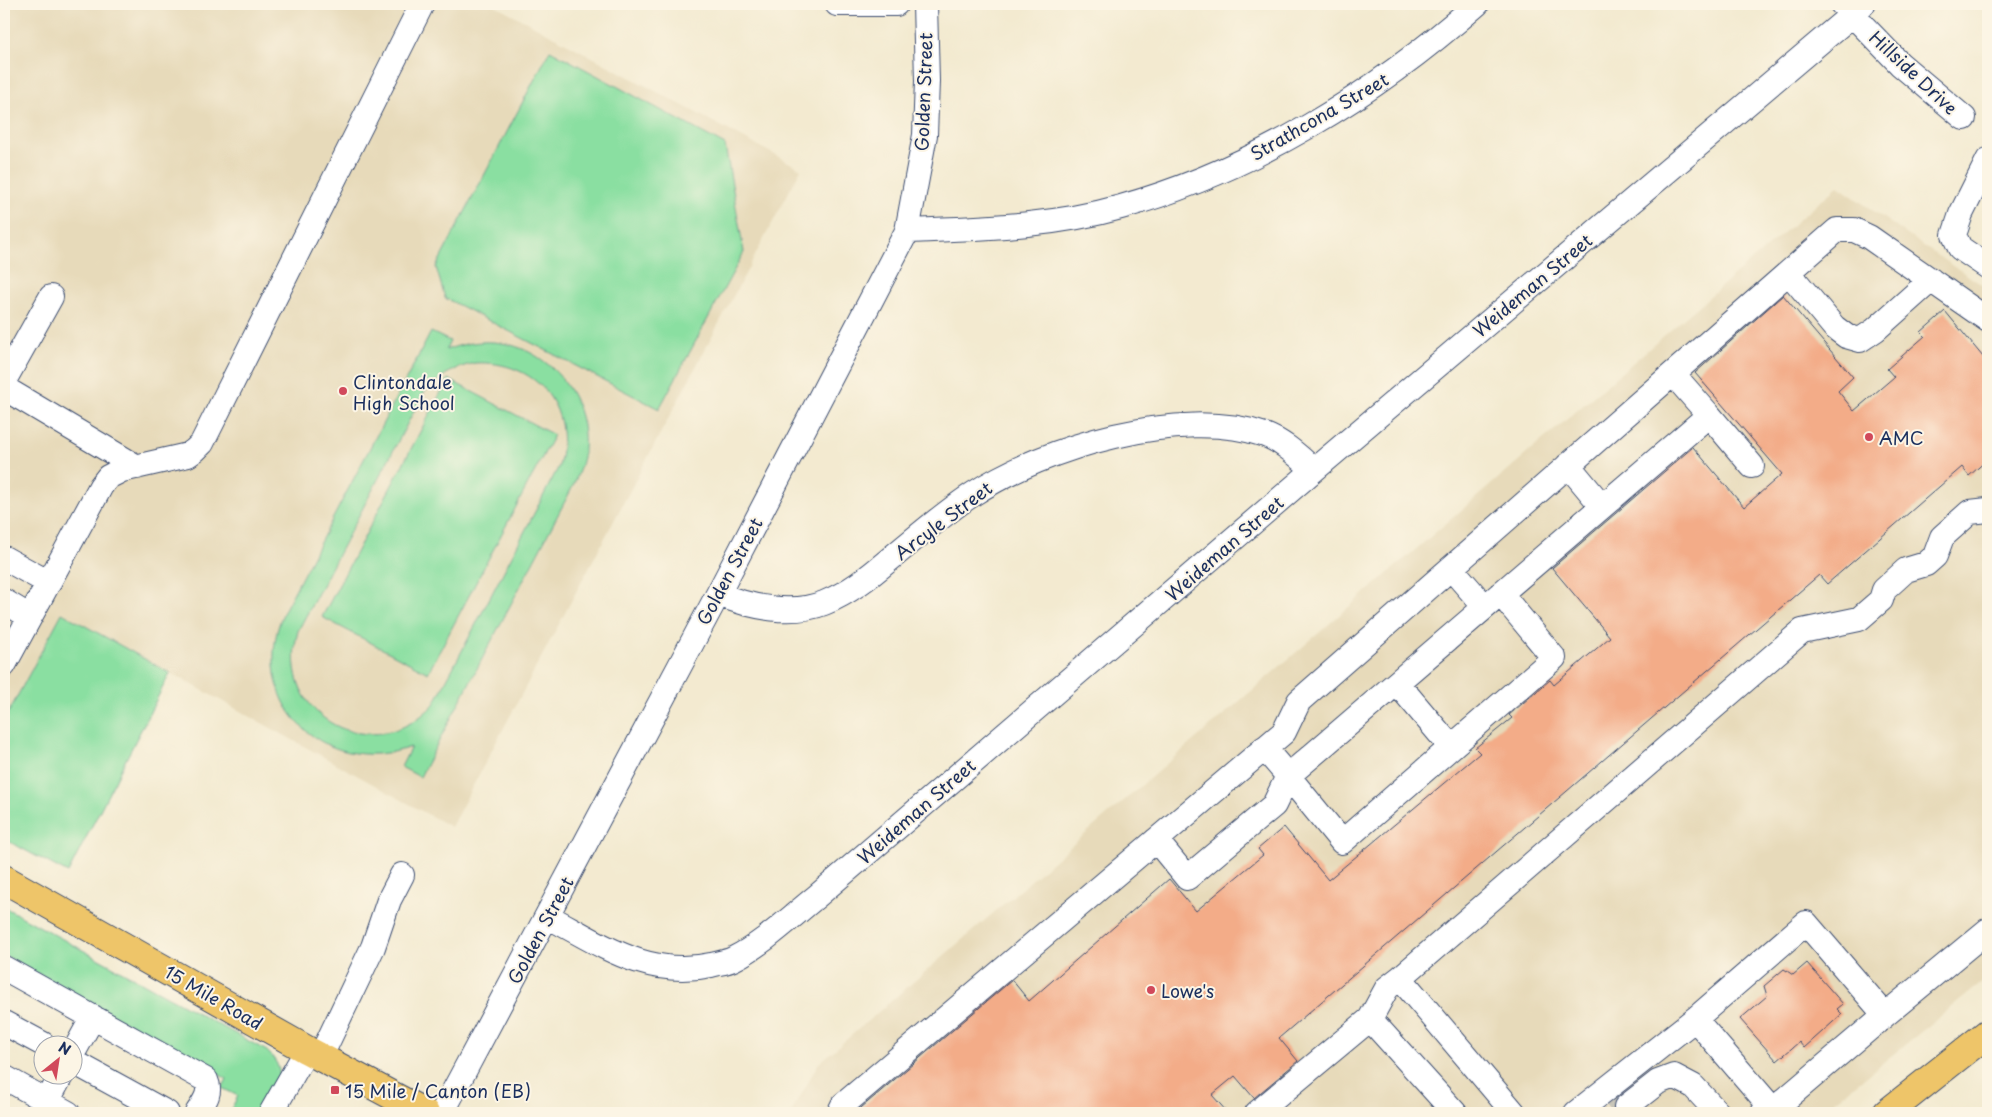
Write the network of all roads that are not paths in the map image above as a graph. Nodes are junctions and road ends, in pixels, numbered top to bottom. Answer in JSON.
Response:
{"nodes":[{"id":1,"x":422,"y":4,"type":"edge"},
{"id":2,"x":837,"y":4,"type":"edge"},
{"id":3,"x":896,"y":4,"type":"edge"},
{"id":4,"x":925,"y":4,"type":"edge"},
{"id":5,"x":1477,"y":4,"type":"edge"},
{"id":6,"x":1853,"y":7,"type":"edge"},
{"id":7,"x":1964,"y":118,"type":"dead end"},
{"id":8,"x":1988,"y":160,"type":"edge"},
{"id":9,"x":907,"y":231,"type":"junction"},
{"id":10,"x":1988,"y":267,"type":"edge"},
{"id":11,"x":1788,"y":272,"type":"junction"},
{"id":12,"x":1931,"y":280,"type":"junction"},
{"id":13,"x":51,"y":297,"type":"dead end"},
{"id":14,"x":1988,"y":320,"type":"edge"},
{"id":15,"x":1673,"y":374,"type":"junction"},
{"id":16,"x":4,"y":381,"type":"edge"},
{"id":17,"x":4,"y":388,"type":"edge"},
{"id":18,"x":1708,"y":416,"type":"junction"},
{"id":19,"x":1568,"y":465,"type":"junction"},
{"id":20,"x":1752,"y":466,"type":"dead end"},
{"id":21,"x":137,"y":467,"type":"junction"},
{"id":22,"x":1314,"y":470,"type":"junction"},
{"id":23,"x":1602,"y":506,"type":"junction"},
{"id":24,"x":1988,"y":510,"type":"edge"},
{"id":25,"x":4,"y":558,"type":"edge"},
{"id":26,"x":1451,"y":568,"type":"junction"},
{"id":27,"x":49,"y":582,"type":"junction"},
{"id":28,"x":718,"y":594,"type":"junction"},
{"id":29,"x":1493,"y":600,"type":"junction"},
{"id":30,"x":4,"y":601,"type":"edge"},
{"id":31,"x":30,"y":617,"type":"junction"},
{"id":32,"x":4,"y":665,"type":"edge"},
{"id":33,"x":1397,"y":683,"type":"junction"},
{"id":34,"x":1451,"y":747,"type":"junction"},
{"id":35,"x":1264,"y":748,"type":"junction"},
{"id":36,"x":1288,"y":776,"type":"junction"},
{"id":37,"x":1156,"y":840,"type":"junction"},
{"id":38,"x":402,"y":875,"type":"dead end"},
{"id":39,"x":4,"y":878,"type":"edge"},
{"id":40,"x":547,"y":916,"type":"junction"},
{"id":41,"x":1988,"y":930,"type":"edge"},
{"id":42,"x":4,"y":968,"type":"edge"},
{"id":43,"x":1400,"y":978,"type":"junction"},
{"id":44,"x":1885,"y":1015,"type":"junction"},
{"id":45,"x":93,"y":1018,"type":"junction"},
{"id":46,"x":1370,"y":1019,"type":"junction"},
{"id":47,"x":1695,"y":1019,"type":"junction"},
{"id":48,"x":4,"y":1023,"type":"edge"},
{"id":49,"x":1988,"y":1033,"type":"edge"},
{"id":50,"x":82,"y":1037,"type":"edge"},
{"id":51,"x":32,"y":1038,"type":"edge"},
{"id":52,"x":1655,"y":1050,"type":"junction"},
{"id":53,"x":313,"y":1054,"type":"junction"},
{"id":54,"x":82,"y":1066,"type":"edge"},
{"id":55,"x":1674,"y":1076,"type":"junction"},
{"id":56,"x":4,"y":1078,"type":"edge"},
{"id":57,"x":57,"y":1084,"type":"edge"},
{"id":58,"x":1914,"y":1102,"type":"edge"},
{"id":59,"x":44,"y":1107,"type":"edge"},
{"id":60,"x":1623,"y":1109,"type":"tunnel mouth"},
{"id":61,"x":1771,"y":1112,"type":"edge"},
{"id":62,"x":68,"y":1113,"type":"edge"},
{"id":63,"x":167,"y":1113,"type":"edge"},
{"id":64,"x":197,"y":1113,"type":"edge"},
{"id":65,"x":271,"y":1113,"type":"edge"},
{"id":66,"x":425,"y":1113,"type":"edge"},
{"id":67,"x":442,"y":1113,"type":"edge"},
{"id":68,"x":839,"y":1113,"type":"edge"},
{"id":69,"x":1257,"y":1113,"type":"edge"},
{"id":70,"x":1455,"y":1113,"type":"edge"},
{"id":71,"x":1514,"y":1113,"type":"edge"},
{"id":72,"x":1576,"y":1113,"type":"edge"},
{"id":73,"x":1718,"y":1113,"type":"edge"},
{"id":74,"x":1887,"y":1113,"type":"edge"}],
"edges":[{"from":1,"to":21,"type":"street"},
{"from":2,"to":3,"type":"street"},
{"from":4,"to":9,"type":"street","name":"Golden Street"},
{"from":5,"to":9,"type":"street","name":"Strathcona Street"},
{"from":6,"to":7,"type":"street","name":"Hillside Drive"},
{"from":6,"to":22,"type":"street","name":"Weideman Street"},
{"from":8,"to":10,"type":"street"},
{"from":9,"to":28,"type":"street","name":"Golden Street"},
{"from":11,"to":12,"type":"street"},
{"from":11,"to":12,"type":"street"},
{"from":11,"to":15,"type":"street"},
{"from":12,"to":14,"type":"street"},
{"from":13,"to":16,"type":"street"},
{"from":15,"to":18,"type":"street"},
{"from":15,"to":19,"type":"street"},
{"from":17,"to":21,"type":"street"},
{"from":18,"to":20,"type":"street"},
{"from":18,"to":23,"type":"street"},
{"from":19,"to":23,"type":"street"},
{"from":19,"to":26,"type":"street"},
{"from":21,"to":27,"type":"street"},
{"from":22,"to":28,"type":"street","name":"Arcyle Street"},
{"from":22,"to":40,"type":"street","name":"Weideman Street"},
{"from":23,"to":29,"type":"street"},
{"from":24,"to":43,"type":"street"},
{"from":25,"to":27,"type":"street"},
{"from":26,"to":29,"type":"street"},
{"from":26,"to":35,"type":"street"},
{"from":27,"to":31,"type":"street"},
{"from":28,"to":40,"type":"street","name":"Golden Street"},
{"from":29,"to":33,"type":"street"},
{"from":29,"to":34,"type":"street"},
{"from":30,"to":31,"type":"street"},
{"from":31,"to":32,"type":"street"},
{"from":33,"to":34,"type":"street"},
{"from":33,"to":36,"type":"street"},
{"from":34,"to":36,"type":"street"},
{"from":35,"to":36,"type":"street"},
{"from":35,"to":37,"type":"street"},
{"from":36,"to":37,"type":"street"},
{"from":37,"to":68,"type":"street"},
{"from":38,"to":53,"type":"street"},
{"from":39,"to":53,"type":"main road","name":"15 Mile Road"},
{"from":40,"to":67,"type":"street","name":"Golden Street"},
{"from":41,"to":44,"type":"street"},
{"from":42,"to":45,"type":"street"},
{"from":43,"to":46,"type":"street"},
{"from":43,"to":71,"type":"street"},
{"from":44,"to":47,"type":"street"},
{"from":44,"to":61,"type":"street"},
{"from":45,"to":50,"type":"street"},
{"from":45,"to":64,"type":"street"},
{"from":46,"to":69,"type":"street"},
{"from":46,"to":70,"type":"street"},
{"from":47,"to":52,"type":"street"},
{"from":47,"to":61,"type":"street"},
{"from":48,"to":51,"type":"street"},
{"from":49,"to":58,"type":"main road"},
{"from":52,"to":55,"type":"street"},
{"from":52,"to":72,"type":"street"},
{"from":53,"to":65,"type":"street"},
{"from":53,"to":66,"type":"main road","name":"15 Mile Road"},
{"from":54,"to":63,"type":"street"},
{"from":55,"to":60,"type":"street"},
{"from":55,"to":73,"type":"street"},
{"from":56,"to":59,"type":"street"},
{"from":57,"to":59,"type":"street"},
{"from":58,"to":74,"type":"main road"},
{"from":59,"to":62,"type":"street"}]}
